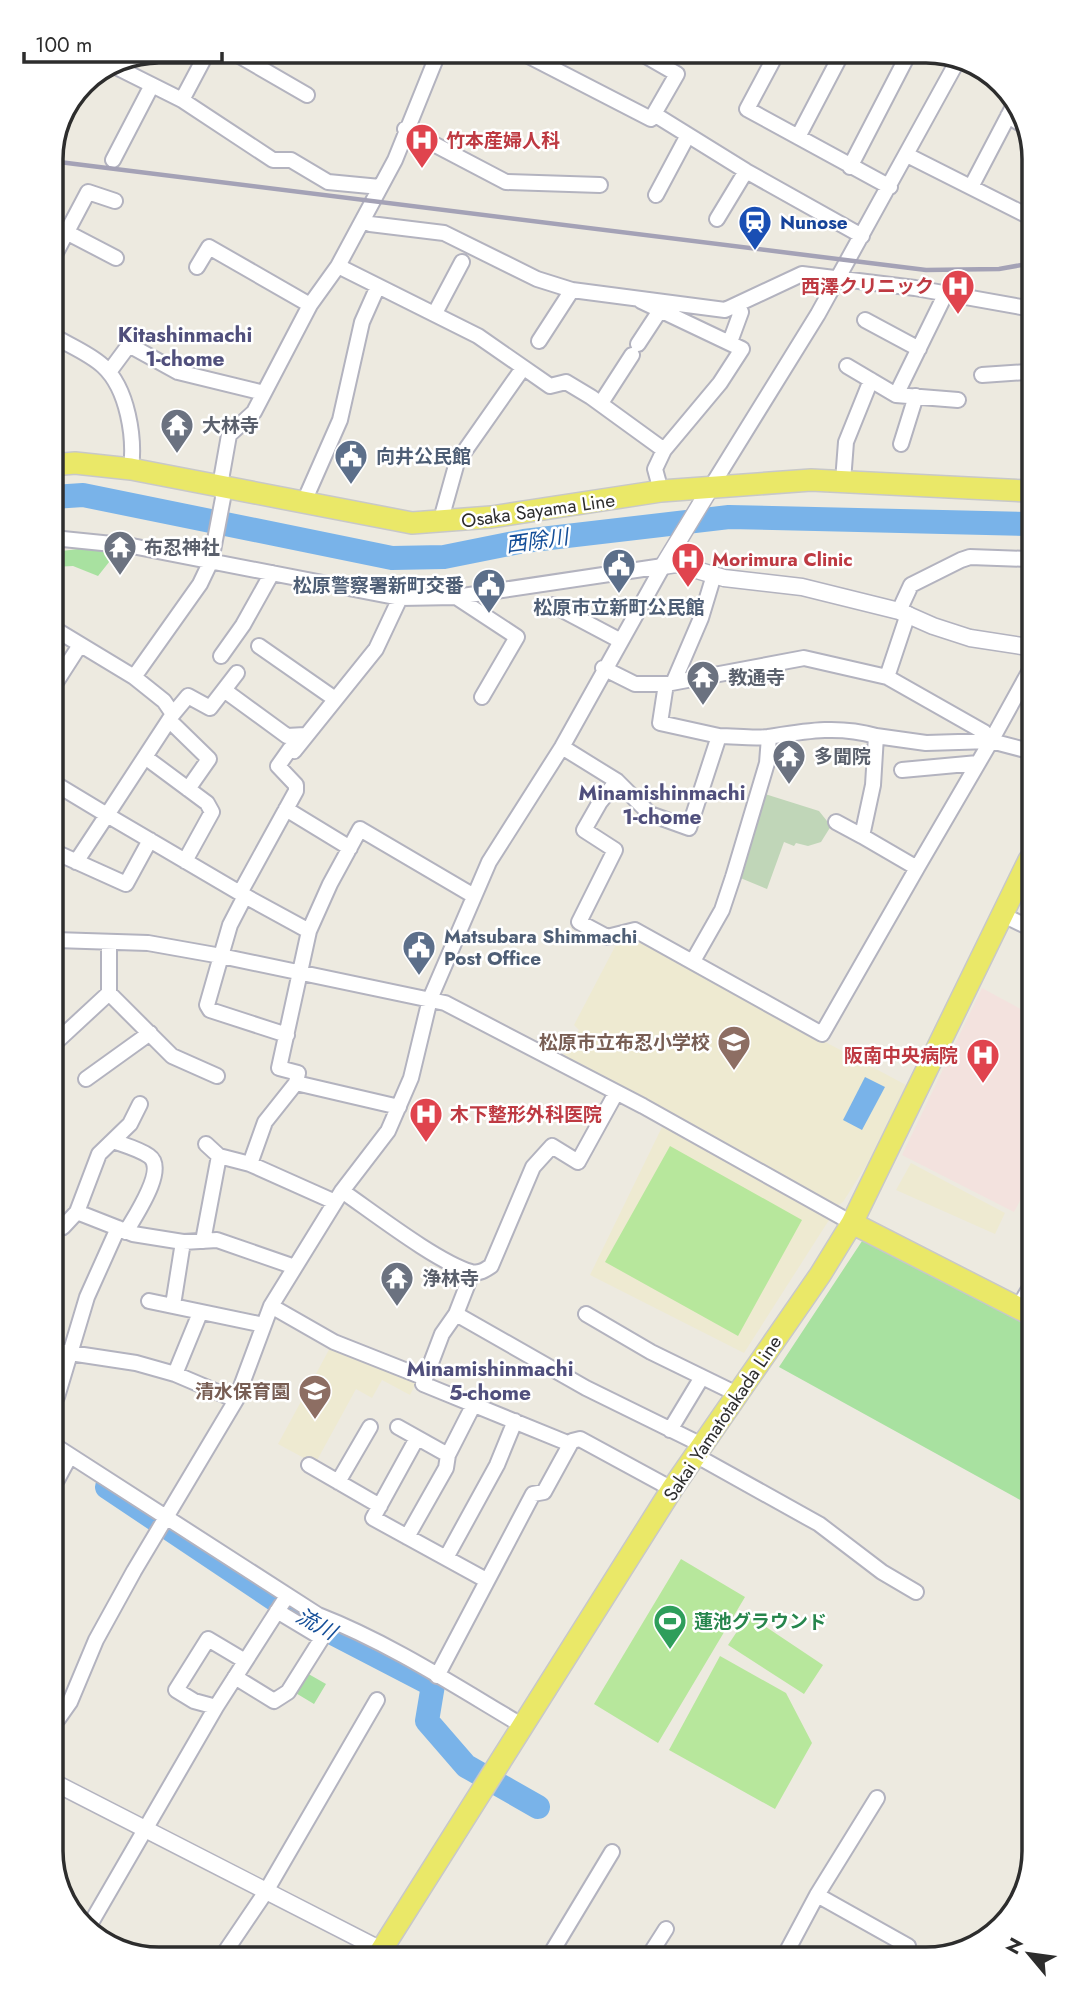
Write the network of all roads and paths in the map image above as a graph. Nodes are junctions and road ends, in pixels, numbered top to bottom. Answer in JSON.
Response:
{"nodes":[{"id":1,"x":202,"y":63,"type":"edge"},
{"id":2,"x":252,"y":63,"type":"edge"},
{"id":3,"x":434,"y":63,"type":"edge"},
{"id":4,"x":542,"y":63,"type":"edge"},
{"id":5,"x":658,"y":63,"type":"edge"},
{"id":6,"x":771,"y":63,"type":"edge"},
{"id":7,"x":837,"y":63,"type":"edge"},
{"id":8,"x":904,"y":63,"type":"edge"},
{"id":9,"x":954,"y":67,"type":"edge"},
{"id":10,"x":122,"y":70,"type":"edge"},
{"id":11,"x":152,"y":85,"type":"junction"},
{"id":12,"x":307,"y":95,"type":"dead end"},
{"id":13,"x":182,"y":100,"type":"junction"},
{"id":14,"x":1010,"y":112,"type":"edge"},
{"id":15,"x":654,"y":114,"type":"junction"},
{"id":16,"x":405,"y":129,"type":"junction"},
{"id":17,"x":688,"y":135,"type":"junction"},
{"id":18,"x":798,"y":137,"type":"junction"},
{"id":19,"x":907,"y":155,"type":"junction"},
{"id":20,"x":114,"y":160,"type":"dead end"},
{"id":21,"x":850,"y":167,"type":"junction"},
{"id":22,"x":746,"y":171,"type":"junction"},
{"id":23,"x":600,"y":185,"type":"dead end"},
{"id":24,"x":380,"y":187,"type":"junction"},
{"id":25,"x":890,"y":187,"type":"junction"},
{"id":26,"x":971,"y":187,"type":"junction"},
{"id":27,"x":656,"y":195,"type":"dead end"},
{"id":28,"x":115,"y":201,"type":"dead end"},
{"id":29,"x":1022,"y":213,"type":"edge"},
{"id":30,"x":717,"y":219,"type":"dead end"},
{"id":31,"x":366,"y":223,"type":"junction"},
{"id":32,"x":68,"y":233,"type":"junction"},
{"id":33,"x":862,"y":236,"type":"junction"},
{"id":34,"x":63,"y":242,"type":"edge"},
{"id":35,"x":116,"y":258,"type":"dead end"},
{"id":36,"x":462,"y":262,"type":"dead end"},
{"id":37,"x":338,"y":266,"type":"junction"},
{"id":38,"x":197,"y":267,"type":"dead end"},
{"id":39,"x":838,"y":277,"type":"junction"},
{"id":40,"x":378,"y":286,"type":"junction"},
{"id":41,"x":572,"y":290,"type":"junction"},
{"id":42,"x":945,"y":295,"type":"junction"},
{"id":43,"x":634,"y":297,"type":"junction"},
{"id":44,"x":310,"y":305,"type":"junction"},
{"id":45,"x":737,"y":305,"type":"junction"},
{"id":46,"x":1022,"y":307,"type":"edge"},
{"id":47,"x":659,"y":312,"type":"junction"},
{"id":48,"x":435,"y":313,"type":"junction"},
{"id":49,"x":865,"y":320,"type":"dead end"},
{"id":50,"x":539,"y":341,"type":"dead end"},
{"id":51,"x":63,"y":342,"type":"edge"},
{"id":52,"x":730,"y":342,"type":"junction"},
{"id":53,"x":919,"y":349,"type":"junction"},
{"id":54,"x":847,"y":366,"type":"dead end"},
{"id":55,"x":523,"y":368,"type":"junction"},
{"id":56,"x":109,"y":372,"type":"junction"},
{"id":57,"x":1022,"y":372,"type":"edge"},
{"id":58,"x":982,"y":375,"type":"dead end"},
{"id":59,"x":871,"y":380,"type":"junction"},
{"id":60,"x":264,"y":393,"type":"junction"},
{"id":61,"x":896,"y":395,"type":"junction"},
{"id":62,"x":916,"y":396,"type":"junction"},
{"id":63,"x":958,"y":400,"type":"dead end"},
{"id":64,"x":601,"y":404,"type":"junction"},
{"id":65,"x":901,"y":444,"type":"dead end"},
{"id":66,"x":664,"y":450,"type":"junction"},
{"id":67,"x":63,"y":464,"type":"edge"},
{"id":68,"x":131,"y":469,"type":"junction"},
{"id":69,"x":843,"y":481,"type":"junction"},
{"id":70,"x":708,"y":490,"type":"junction"},
{"id":71,"x":223,"y":491,"type":"junction"},
{"id":72,"x":661,"y":491,"type":"junction"},
{"id":73,"x":1022,"y":491,"type":"edge"},
{"id":74,"x":303,"y":505,"type":"junction"},
{"id":75,"x":440,"y":523,"type":"junction"},
{"id":76,"x":63,"y":539,"type":"edge"},
{"id":77,"x":1022,"y":559,"type":"edge"},
{"id":78,"x":212,"y":560,"type":"junction"},
{"id":79,"x":665,"y":563,"type":"junction"},
{"id":80,"x":272,"y":573,"type":"junction"},
{"id":81,"x":714,"y":575,"type":"junction"},
{"id":82,"x":457,"y":597,"type":"junction"},
{"id":83,"x":400,"y":598,"type":"junction"},
{"id":84,"x":553,"y":605,"type":"dead end"},
{"id":85,"x":904,"y":612,"type":"junction"},
{"id":86,"x":63,"y":634,"type":"edge"},
{"id":87,"x":619,"y":640,"type":"junction"},
{"id":88,"x":80,"y":645,"type":"junction"},
{"id":89,"x":259,"y":646,"type":"dead end"},
{"id":90,"x":1022,"y":646,"type":"edge"},
{"id":91,"x":221,"y":656,"type":"dead end"},
{"id":92,"x":603,"y":668,"type":"junction"},
{"id":93,"x":63,"y":672,"type":"edge"},
{"id":94,"x":237,"y":673,"type":"dead end"},
{"id":95,"x":134,"y":677,"type":"junction"},
{"id":96,"x":887,"y":677,"type":"junction"},
{"id":97,"x":670,"y":683,"type":"junction"},
{"id":98,"x":1022,"y":683,"type":"edge"},
{"id":99,"x":224,"y":690,"type":"junction"},
{"id":100,"x":482,"y":697,"type":"dead end"},
{"id":101,"x":335,"y":699,"type":"junction"},
{"id":102,"x":171,"y":718,"type":"junction"},
{"id":103,"x":305,"y":735,"type":"junction"},
{"id":104,"x":719,"y":736,"type":"junction"},
{"id":105,"x":876,"y":736,"type":"junction"},
{"id":106,"x":769,"y":737,"type":"junction"},
{"id":107,"x":991,"y":741,"type":"junction"},
{"id":108,"x":562,"y":747,"type":"junction"},
{"id":109,"x":1022,"y":749,"type":"edge"},
{"id":110,"x":145,"y":757,"type":"junction"},
{"id":111,"x":978,"y":763,"type":"junction"},
{"id":112,"x":902,"y":770,"type":"dead end"},
{"id":113,"x":617,"y":781,"type":"junction"},
{"id":114,"x":63,"y":788,"type":"edge"},
{"id":115,"x":188,"y":789,"type":"junction"},
{"id":116,"x":286,"y":809,"type":"junction"},
{"id":117,"x":107,"y":815,"type":"junction"},
{"id":118,"x":836,"y":822,"type":"dead end"},
{"id":119,"x":862,"y":836,"type":"junction"},
{"id":120,"x":150,"y":840,"type":"junction"},
{"id":121,"x":349,"y":848,"type":"junction"},
{"id":122,"x":63,"y":856,"type":"edge"},
{"id":123,"x":185,"y":861,"type":"junction"},
{"id":124,"x":76,"y":862,"type":"junction"},
{"id":125,"x":916,"y":868,"type":"junction"},
{"id":126,"x":1022,"y":876,"type":"edge"},
{"id":127,"x":242,"y":894,"type":"junction"},
{"id":128,"x":474,"y":896,"type":"junction"},
{"id":129,"x":1003,"y":915,"type":"junction"},
{"id":130,"x":1022,"y":924,"type":"edge"},
{"id":131,"x":310,"y":931,"type":"junction"},
{"id":132,"x":63,"y":940,"type":"edge"},
{"id":133,"x":108,"y":942,"type":"junction"},
{"id":134,"x":220,"y":956,"type":"junction"},
{"id":135,"x":693,"y":961,"type":"junction"},
{"id":136,"x":301,"y":975,"type":"junction"},
{"id":137,"x":108,"y":993,"type":"junction"},
{"id":138,"x":430,"y":999,"type":"junction"},
{"id":139,"x":150,"y":1033,"type":"junction"},
{"id":140,"x":63,"y":1035,"type":"edge"},
{"id":141,"x":286,"y":1035,"type":"junction"},
{"id":142,"x":218,"y":1076,"type":"dead end"},
{"id":143,"x":86,"y":1079,"type":"dead end"},
{"id":144,"x":296,"y":1083,"type":"junction"},
{"id":145,"x":616,"y":1093,"type":"junction"},
{"id":146,"x":140,"y":1104,"type":"dead end"},
{"id":147,"x":399,"y":1107,"type":"junction"},
{"id":148,"x":113,"y":1140,"type":"junction"},
{"id":149,"x":206,"y":1144,"type":"dead end"},
{"id":150,"x":219,"y":1156,"type":"junction"},
{"id":151,"x":250,"y":1164,"type":"junction"},
{"id":152,"x":339,"y":1197,"type":"junction"},
{"id":153,"x":77,"y":1212,"type":"junction"},
{"id":154,"x":852,"y":1223,"type":"junction"},
{"id":155,"x":63,"y":1227,"type":"edge"},
{"id":156,"x":122,"y":1230,"type":"junction"},
{"id":157,"x":203,"y":1241,"type":"junction"},
{"id":158,"x":183,"y":1242,"type":"junction"},
{"id":159,"x":295,"y":1267,"type":"junction"},
{"id":160,"x":472,"y":1273,"type":"junction"},
{"id":161,"x":149,"y":1301,"type":"dead end"},
{"id":162,"x":173,"y":1305,"type":"junction"},
{"id":163,"x":271,"y":1306,"type":"junction"},
{"id":164,"x":1022,"y":1309,"type":"edge"},
{"id":165,"x":200,"y":1313,"type":"junction"},
{"id":166,"x":456,"y":1314,"type":"junction"},
{"id":167,"x":586,"y":1314,"type":"dead end"},
{"id":168,"x":264,"y":1325,"type":"junction"},
{"id":169,"x":63,"y":1353,"type":"edge"},
{"id":170,"x":175,"y":1374,"type":"junction"},
{"id":171,"x":702,"y":1377,"type":"junction"},
{"id":172,"x":425,"y":1378,"type":"junction"},
{"id":173,"x":737,"y":1394,"type":"junction"},
{"id":174,"x":236,"y":1401,"type":"junction"},
{"id":175,"x":474,"y":1404,"type":"junction"},
{"id":176,"x":515,"y":1421,"type":"junction"},
{"id":177,"x":370,"y":1427,"type":"dead end"},
{"id":178,"x":398,"y":1427,"type":"dead end"},
{"id":179,"x":670,"y":1430,"type":"junction"},
{"id":180,"x":417,"y":1438,"type":"junction"},
{"id":181,"x":570,"y":1444,"type":"junction"},
{"id":182,"x":698,"y":1450,"type":"junction"},
{"id":183,"x":63,"y":1451,"type":"edge"},
{"id":184,"x":448,"y":1455,"type":"junction"},
{"id":185,"x":70,"y":1456,"type":"junction"},
{"id":186,"x":309,"y":1465,"type":"dead end"},
{"id":187,"x":63,"y":1469,"type":"edge"},
{"id":188,"x":338,"y":1482,"type":"junction"},
{"id":189,"x":672,"y":1489,"type":"junction"},
{"id":190,"x":380,"y":1506,"type":"junction"},
{"id":191,"x":164,"y":1518,"type":"junction"},
{"id":192,"x":407,"y":1537,"type":"junction"},
{"id":193,"x":446,"y":1558,"type":"junction"},
{"id":194,"x":486,"y":1580,"type":"junction"},
{"id":195,"x":916,"y":1592,"type":"dead end"},
{"id":196,"x":282,"y":1603,"type":"junction"},
{"id":197,"x":245,"y":1661,"type":"junction"},
{"id":198,"x":437,"y":1676,"type":"junction"},
{"id":199,"x":235,"y":1677,"type":"junction"},
{"id":200,"x":377,"y":1700,"type":"dead end"},
{"id":201,"x":216,"y":1707,"type":"junction"},
{"id":202,"x":63,"y":1712,"type":"edge"},
{"id":203,"x":523,"y":1726,"type":"junction"},
{"id":204,"x":63,"y":1787,"type":"edge"},
{"id":205,"x":877,"y":1798,"type":"dead end"},
{"id":206,"x":146,"y":1832,"type":"junction"},
{"id":207,"x":612,"y":1852,"type":"dead end"},
{"id":208,"x":265,"y":1893,"type":"junction"},
{"id":209,"x":817,"y":1895,"type":"junction"},
{"id":210,"x":93,"y":1920,"type":"edge"},
{"id":211,"x":666,"y":1929,"type":"dead end"},
{"id":212,"x":908,"y":1946,"type":"dead end"},
{"id":213,"x":228,"y":1947,"type":"edge"},
{"id":214,"x":370,"y":1947,"type":"edge"},
{"id":215,"x":388,"y":1947,"type":"edge"},
{"id":216,"x":555,"y":1947,"type":"edge"},
{"id":217,"x":654,"y":1947,"type":"edge"},
{"id":218,"x":789,"y":1947,"type":"edge"}],
"edges":[{"from":1,"to":13,"type":"street"},
{"from":2,"to":12,"type":"street"},
{"from":3,"to":16,"type":"street"},
{"from":4,"to":15,"type":"street"},
{"from":5,"to":15,"type":"street"},
{"from":6,"to":18,"type":"street"},
{"from":7,"to":18,"type":"street"},
{"from":8,"to":21,"type":"street"},
{"from":9,"to":19,"type":"street"},
{"from":10,"to":11,"type":"street"},
{"from":11,"to":13,"type":"street"},
{"from":11,"to":20,"type":"street"},
{"from":13,"to":24,"type":"street"},
{"from":14,"to":26,"type":"street"},
{"from":15,"to":17,"type":"street"},
{"from":16,"to":23,"type":"street"},
{"from":16,"to":24,"type":"street"},
{"from":17,"to":22,"type":"street"},
{"from":17,"to":27,"type":"street"},
{"from":18,"to":21,"type":"street"},
{"from":19,"to":25,"type":"street"},
{"from":19,"to":26,"type":"street"},
{"from":21,"to":25,"type":"street"},
{"from":22,"to":30,"type":"street"},
{"from":22,"to":33,"type":"street"},
{"from":24,"to":31,"type":"street"},
{"from":25,"to":33,"type":"street"},
{"from":26,"to":29,"type":"street"},
{"from":28,"to":32,"type":"street"},
{"from":31,"to":37,"type":"street"},
{"from":31,"to":41,"type":"street"},
{"from":32,"to":34,"type":"street"},
{"from":32,"to":35,"type":"street"},
{"from":33,"to":39,"type":"street"},
{"from":36,"to":48,"type":"street"},
{"from":37,"to":40,"type":"street"},
{"from":37,"to":44,"type":"street"},
{"from":38,"to":44,"type":"street"},
{"from":39,"to":42,"type":"street"},
{"from":39,"to":45,"type":"street"},
{"from":39,"to":70,"type":"street"},
{"from":40,"to":48,"type":"street"},
{"from":40,"to":74,"type":"street"},
{"from":41,"to":43,"type":"street"},
{"from":41,"to":50,"type":"street"},
{"from":42,"to":46,"type":"street"},
{"from":42,"to":53,"type":"street"},
{"from":43,"to":45,"type":"street"},
{"from":43,"to":47,"type":"street"},
{"from":44,"to":60,"type":"street"},
{"from":45,"to":52,"type":"street"},
{"from":47,"to":52,"type":"street"},
{"from":47,"to":64,"type":"street"},
{"from":48,"to":55,"type":"street"},
{"from":49,"to":53,"type":"street"},
{"from":51,"to":56,"type":"street"},
{"from":52,"to":66,"type":"street"},
{"from":53,"to":61,"type":"street"},
{"from":54,"to":59,"type":"street"},
{"from":55,"to":64,"type":"street"},
{"from":55,"to":75,"type":"street"},
{"from":56,"to":60,"type":"street"},
{"from":56,"to":68,"type":"street"},
{"from":57,"to":58,"type":"street"},
{"from":59,"to":61,"type":"street"},
{"from":59,"to":69,"type":"street"},
{"from":60,"to":71,"type":"street"},
{"from":61,"to":62,"type":"street"},
{"from":62,"to":63,"type":"street"},
{"from":62,"to":65,"type":"street"},
{"from":64,"to":66,"type":"street"},
{"from":66,"to":72,"type":"street"},
{"from":67,"to":68,"type":"main road","name":"Osaka Sayama Line"},
{"from":68,"to":71,"type":"main road","name":"Osaka Sayama Line"},
{"from":69,"to":70,"type":"main road","name":"Osaka Sayama Line"},
{"from":69,"to":73,"type":"main road","name":"Osaka Sayama Line"},
{"from":70,"to":72,"type":"main road","name":"Osaka Sayama Line"},
{"from":70,"to":79,"type":"street"},
{"from":71,"to":74,"type":"main road","name":"Osaka Sayama Line"},
{"from":71,"to":78,"type":"street"},
{"from":72,"to":75,"type":"main road","name":"Osaka Sayama Line"},
{"from":74,"to":75,"type":"main road","name":"Osaka Sayama Line"},
{"from":76,"to":78,"type":"street"},
{"from":77,"to":85,"type":"street"},
{"from":78,"to":80,"type":"street"},
{"from":78,"to":95,"type":"street"},
{"from":79,"to":81,"type":"street"},
{"from":79,"to":82,"type":"street"},
{"from":79,"to":87,"type":"street"},
{"from":80,"to":83,"type":"street"},
{"from":80,"to":91,"type":"street"},
{"from":81,"to":85,"type":"street"},
{"from":81,"to":97,"type":"street"},
{"from":82,"to":83,"type":"street"},
{"from":82,"to":100,"type":"street"},
{"from":83,"to":101,"type":"street"},
{"from":84,"to":87,"type":"street"},
{"from":85,"to":90,"type":"street"},
{"from":85,"to":96,"type":"street"},
{"from":86,"to":88,"type":"street"},
{"from":87,"to":92,"type":"street"},
{"from":88,"to":93,"type":"street"},
{"from":88,"to":95,"type":"street"},
{"from":89,"to":101,"type":"street"},
{"from":92,"to":97,"type":"street"},
{"from":92,"to":108,"type":"street"},
{"from":94,"to":99,"type":"street"},
{"from":95,"to":102,"type":"street"},
{"from":96,"to":97,"type":"street"},
{"from":96,"to":107,"type":"street"},
{"from":97,"to":104,"type":"street"},
{"from":98,"to":107,"type":"street"},
{"from":99,"to":102,"type":"street"},
{"from":99,"to":103,"type":"street"},
{"from":101,"to":103,"type":"street"},
{"from":102,"to":110,"type":"street"},
{"from":102,"to":115,"type":"street"},
{"from":103,"to":116,"type":"street"},
{"from":104,"to":106,"type":"street"},
{"from":104,"to":113,"type":"street"},
{"from":105,"to":106,"type":"street"},
{"from":105,"to":107,"type":"street"},
{"from":105,"to":119,"type":"street"},
{"from":106,"to":135,"type":"street"},
{"from":107,"to":109,"type":"street"},
{"from":107,"to":111,"type":"street"},
{"from":108,"to":113,"type":"street"},
{"from":108,"to":128,"type":"street"},
{"from":110,"to":115,"type":"street"},
{"from":110,"to":117,"type":"street"},
{"from":111,"to":112,"type":"street"},
{"from":111,"to":125,"type":"street"},
{"from":113,"to":135,"type":"street"},
{"from":114,"to":117,"type":"street"},
{"from":115,"to":123,"type":"street"},
{"from":116,"to":121,"type":"street"},
{"from":116,"to":127,"type":"street"},
{"from":117,"to":120,"type":"street"},
{"from":117,"to":124,"type":"street"},
{"from":118,"to":119,"type":"street"},
{"from":119,"to":125,"type":"street"},
{"from":120,"to":123,"type":"street"},
{"from":120,"to":124,"type":"street"},
{"from":121,"to":128,"type":"street"},
{"from":121,"to":131,"type":"street"},
{"from":122,"to":124,"type":"street"},
{"from":123,"to":127,"type":"street"},
{"from":125,"to":135,"type":"street"},
{"from":126,"to":129,"type":"main road","name":"Sakai Yamatotakada Line"},
{"from":127,"to":131,"type":"street"},
{"from":127,"to":134,"type":"street"},
{"from":128,"to":138,"type":"street"},
{"from":129,"to":130,"type":"street"},
{"from":129,"to":154,"type":"main road","name":"Sakai Yamatotakada Line"},
{"from":131,"to":136,"type":"street"},
{"from":132,"to":133,"type":"street"},
{"from":133,"to":134,"type":"street"},
{"from":133,"to":137,"type":"street"},
{"from":134,"to":136,"type":"street"},
{"from":134,"to":141,"type":"street"},
{"from":136,"to":138,"type":"street"},
{"from":136,"to":141,"type":"street"},
{"from":137,"to":139,"type":"street"},
{"from":137,"to":140,"type":"street"},
{"from":138,"to":145,"type":"street"},
{"from":138,"to":147,"type":"street"},
{"from":139,"to":142,"type":"street"},
{"from":139,"to":143,"type":"street"},
{"from":141,"to":144,"type":"street"},
{"from":144,"to":147,"type":"street"},
{"from":144,"to":151,"type":"street"},
{"from":145,"to":154,"type":"street"},
{"from":145,"to":160,"type":"street"},
{"from":146,"to":148,"type":"street"},
{"from":147,"to":152,"type":"street"},
{"from":148,"to":153,"type":"street"},
{"from":148,"to":156,"type":"street"},
{"from":149,"to":150,"type":"street"},
{"from":150,"to":151,"type":"street"},
{"from":150,"to":157,"type":"street"},
{"from":151,"to":152,"type":"street"},
{"from":152,"to":159,"type":"street"},
{"from":152,"to":160,"type":"street"},
{"from":153,"to":155,"type":"street"},
{"from":153,"to":156,"type":"street"},
{"from":154,"to":164,"type":"main road"},
{"from":154,"to":173,"type":"main road","name":"Sakai Yamatotakada Line"},
{"from":156,"to":158,"type":"street"},
{"from":156,"to":169,"type":"street"},
{"from":157,"to":158,"type":"street"},
{"from":157,"to":159,"type":"street"},
{"from":158,"to":162,"type":"street"},
{"from":159,"to":163,"type":"street"},
{"from":160,"to":166,"type":"street"},
{"from":161,"to":162,"type":"street"},
{"from":162,"to":165,"type":"street"},
{"from":163,"to":168,"type":"street"},
{"from":163,"to":172,"type":"street"},
{"from":165,"to":168,"type":"street"},
{"from":165,"to":170,"type":"street"},
{"from":166,"to":172,"type":"street"},
{"from":166,"to":179,"type":"street"},
{"from":167,"to":171,"type":"street"},
{"from":168,"to":174,"type":"street"},
{"from":169,"to":170,"type":"street"},
{"from":170,"to":174,"type":"street"},
{"from":171,"to":173,"type":"street"},
{"from":171,"to":179,"type":"street"},
{"from":172,"to":175,"type":"street"},
{"from":173,"to":182,"type":"main road","name":"Sakai Yamatotakada Line"},
{"from":174,"to":191,"type":"street"},
{"from":175,"to":176,"type":"street"},
{"from":175,"to":184,"type":"street"},
{"from":176,"to":181,"type":"street"},
{"from":176,"to":193,"type":"street"},
{"from":177,"to":188,"type":"street"},
{"from":178,"to":180,"type":"street"},
{"from":179,"to":182,"type":"street"},
{"from":180,"to":184,"type":"street"},
{"from":180,"to":190,"type":"street"},
{"from":181,"to":189,"type":"street"},
{"from":181,"to":194,"type":"street"},
{"from":182,"to":189,"type":"main road","name":"Sakai Yamatotakada Line"},
{"from":182,"to":195,"type":"street"},
{"from":183,"to":185,"type":"street"},
{"from":184,"to":192,"type":"street"},
{"from":185,"to":187,"type":"street"},
{"from":185,"to":191,"type":"street"},
{"from":186,"to":188,"type":"street"},
{"from":188,"to":190,"type":"street"},
{"from":189,"to":203,"type":"main road","name":"Sakai Yamatotakada Line"},
{"from":190,"to":192,"type":"street"},
{"from":191,"to":196,"type":"street"},
{"from":191,"to":202,"type":"street"},
{"from":192,"to":193,"type":"street"},
{"from":193,"to":194,"type":"street"},
{"from":194,"to":198,"type":"street"},
{"from":196,"to":197,"type":"street"},
{"from":196,"to":198,"type":"street"},
{"from":196,"to":199,"type":"street"},
{"from":197,"to":199,"type":"street"},
{"from":197,"to":201,"type":"street"},
{"from":198,"to":203,"type":"street"},
{"from":199,"to":201,"type":"street"},
{"from":200,"to":208,"type":"street"},
{"from":201,"to":206,"type":"street"},
{"from":203,"to":215,"type":"main road","name":"Sakai Yamatotakada Line"},
{"from":204,"to":206,"type":"street"},
{"from":205,"to":209,"type":"street"},
{"from":206,"to":208,"type":"street"},
{"from":206,"to":210,"type":"street"},
{"from":207,"to":216,"type":"street"},
{"from":208,"to":213,"type":"street"},
{"from":208,"to":214,"type":"street"},
{"from":209,"to":212,"type":"street"},
{"from":209,"to":218,"type":"street"},
{"from":211,"to":217,"type":"street"}]}
